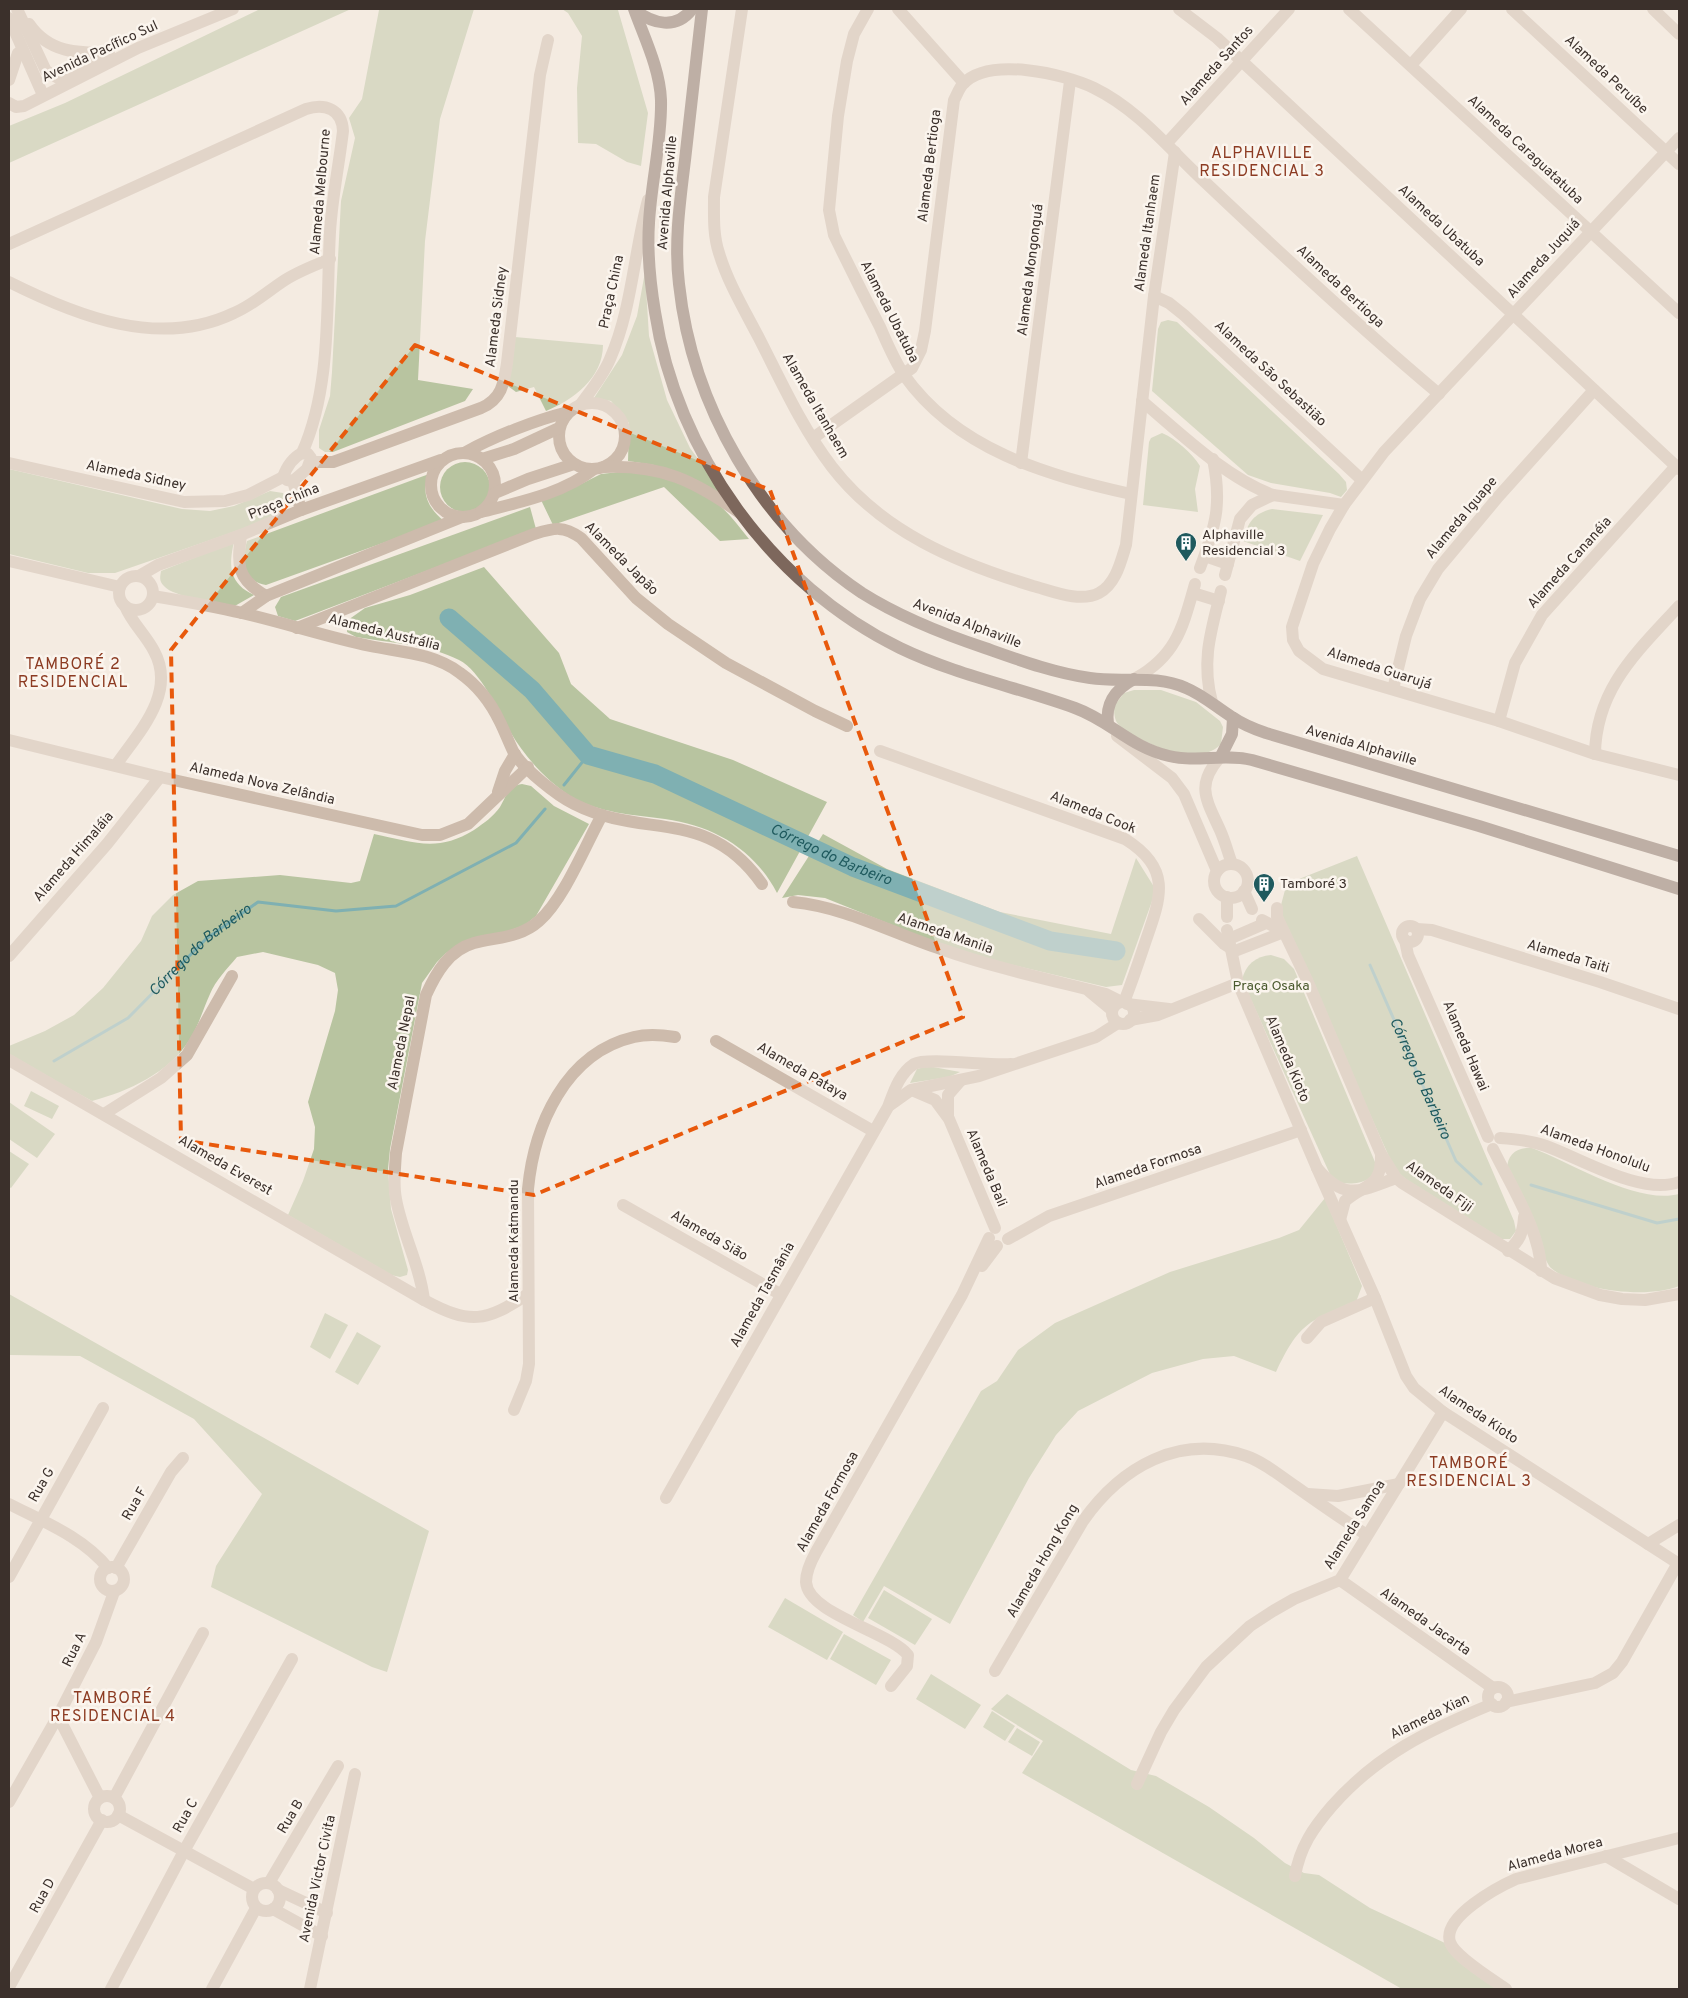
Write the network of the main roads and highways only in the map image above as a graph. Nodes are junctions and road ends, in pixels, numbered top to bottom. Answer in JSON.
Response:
{"nodes":[{"id":1,"x":634,"y":9,"type":"edge"},
{"id":2,"x":692,"y":9,"type":"edge"},
{"id":3,"x":702,"y":9,"type":"edge"},
{"id":4,"x":1136,"y":678,"type":"junction"},
{"id":5,"x":1233,"y":718,"type":"junction"},
{"id":6,"x":1108,"y":724,"type":"junction"},
{"id":7,"x":1221,"y":756,"type":"junction"},
{"id":8,"x":1679,"y":856,"type":"edge"},
{"id":9,"x":1679,"y":889,"type":"edge"}],
"edges":[{"from":1,"to":2,"type":"main road"},
{"from":1,"to":6,"type":"main road","name":"Avenida Alphaville"},
{"from":3,"to":4,"type":"main road","name":"Avenida Alphaville"},
{"from":4,"to":5,"type":"main road","name":"Avenida Alphaville"},
{"from":4,"to":6,"type":"main road"},
{"from":5,"to":7,"type":"main road"},
{"from":5,"to":8,"type":"main road","name":"Avenida Alphaville"},
{"from":6,"to":7,"type":"main road","name":"Avenida Alphaville"},
{"from":7,"to":9,"type":"main road","name":"Avenida Alphaville"}]}
